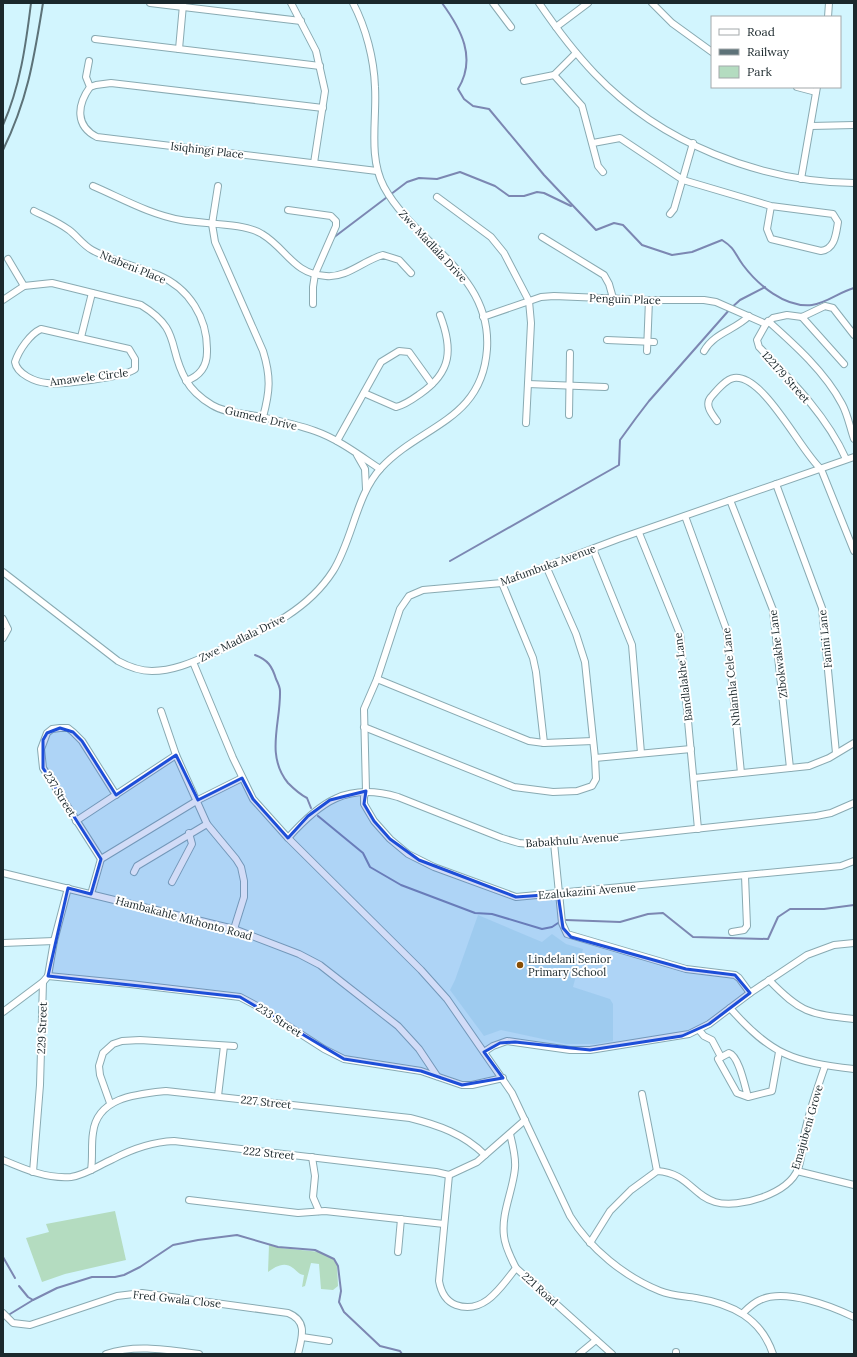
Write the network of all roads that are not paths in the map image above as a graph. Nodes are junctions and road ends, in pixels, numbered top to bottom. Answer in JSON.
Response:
{"nodes":[{"id":1,"x":150,"y":3,"type":"edge"},
{"id":2,"x":291,"y":3,"type":"edge"},
{"id":3,"x":353,"y":3,"type":"edge"},
{"id":4,"x":493,"y":3,"type":"edge"},
{"id":5,"x":538,"y":3,"type":"edge"},
{"id":6,"x":588,"y":3,"type":"edge"},
{"id":7,"x":652,"y":3,"type":"edge"},
{"id":8,"x":829,"y":3,"type":"edge"},
{"id":9,"x":183,"y":5,"type":"edge"},
{"id":10,"x":828,"y":16,"type":"edge"},
{"id":11,"x":301,"y":21,"type":"junction"},
{"id":12,"x":511,"y":27,"type":"dead end"},
{"id":13,"x":556,"y":27,"type":"junction"},
{"id":14,"x":95,"y":40,"type":"dead end"},
{"id":15,"x":179,"y":49,"type":"junction"},
{"id":16,"x":711,"y":51,"type":"edge"},
{"id":17,"x":576,"y":53,"type":"junction"},
{"id":18,"x":89,"y":62,"type":"dead end"},
{"id":19,"x":320,"y":66,"type":"junction"},
{"id":20,"x":554,"y":75,"type":"junction"},
{"id":21,"x":524,"y":82,"type":"dead end"},
{"id":22,"x":90,"y":87,"type":"junction"},
{"id":23,"x":816,"y":89,"type":"edge"},
{"id":24,"x":324,"y":108,"type":"junction"},
{"id":25,"x":854,"y":125,"type":"edge"},
{"id":26,"x":811,"y":126,"type":"junction"},
{"id":27,"x":593,"y":143,"type":"junction"},
{"id":28,"x":693,"y":143,"type":"junction"},
{"id":29,"x":314,"y":163,"type":"junction"},
{"id":30,"x":377,"y":171,"type":"junction"},
{"id":31,"x":603,"y":172,"type":"dead end"},
{"id":32,"x":801,"y":179,"type":"junction"},
{"id":33,"x":683,"y":180,"type":"junction"},
{"id":34,"x":854,"y":183,"type":"edge"},
{"id":35,"x":93,"y":186,"type":"dead end"},
{"id":36,"x":218,"y":186,"type":"dead end"},
{"id":37,"x":437,"y":197,"type":"dead end"},
{"id":38,"x":771,"y":206,"type":"junction"},
{"id":39,"x":288,"y":210,"type":"dead end"},
{"id":40,"x":34,"y":212,"type":"dead end"},
{"id":41,"x":670,"y":214,"type":"dead end"},
{"id":42,"x":212,"y":224,"type":"junction"},
{"id":43,"x":542,"y":237,"type":"dead end"},
{"id":44,"x":8,"y":259,"type":"dead end"},
{"id":45,"x":411,"y":273,"type":"dead end"},
{"id":46,"x":316,"y":274,"type":"junction"},
{"id":47,"x":24,"y":286,"type":"junction"},
{"id":48,"x":92,"y":292,"type":"junction"},
{"id":49,"x":613,"y":298,"type":"junction"},
{"id":50,"x":3,"y":300,"type":"edge"},
{"id":51,"x":649,"y":300,"type":"junction"},
{"id":52,"x":529,"y":301,"type":"junction"},
{"id":53,"x":313,"y":304,"type":"dead end"},
{"id":54,"x":440,"y":315,"type":"dead end"},
{"id":55,"x":749,"y":316,"type":"junction"},
{"id":56,"x":483,"y":317,"type":"junction"},
{"id":57,"x":802,"y":317,"type":"junction"},
{"id":58,"x":767,"y":323,"type":"junction"},
{"id":59,"x":854,"y":335,"type":"edge"},
{"id":60,"x":81,"y":337,"type":"junction"},
{"id":61,"x":607,"y":340,"type":"dead end"},
{"id":62,"x":647,"y":342,"type":"junction"},
{"id":63,"x":654,"y":342,"type":"dead end"},
{"id":64,"x":647,"y":351,"type":"dead end"},
{"id":65,"x":704,"y":351,"type":"dead end"},
{"id":66,"x":570,"y":353,"type":"dead end"},
{"id":67,"x":844,"y":364,"type":"dead end"},
{"id":68,"x":186,"y":382,"type":"junction"},
{"id":69,"x":432,"y":384,"type":"junction"},
{"id":70,"x":528,"y":384,"type":"junction"},
{"id":71,"x":570,"y":385,"type":"junction"},
{"id":72,"x":605,"y":387,"type":"dead end"},
{"id":73,"x":364,"y":393,"type":"junction"},
{"id":74,"x":569,"y":415,"type":"dead end"},
{"id":75,"x":263,"y":417,"type":"junction"},
{"id":76,"x":717,"y":421,"type":"dead end"},
{"id":77,"x":526,"y":423,"type":"dead end"},
{"id":78,"x":854,"y":439,"type":"edge"},
{"id":79,"x":337,"y":441,"type":"junction"},
{"id":80,"x":356,"y":453,"type":"junction"},
{"id":81,"x":854,"y":456,"type":"edge"},
{"id":82,"x":846,"y":459,"type":"junction"},
{"id":83,"x":380,"y":469,"type":"junction"},
{"id":84,"x":821,"y":469,"type":"junction"},
{"id":85,"x":776,"y":484,"type":"junction"},
{"id":86,"x":366,"y":490,"type":"junction"},
{"id":87,"x":730,"y":500,"type":"junction"},
{"id":88,"x":685,"y":516,"type":"junction"},
{"id":89,"x":639,"y":533,"type":"junction"},
{"id":90,"x":593,"y":549,"type":"junction"},
{"id":91,"x":854,"y":551,"type":"edge"},
{"id":92,"x":546,"y":566,"type":"junction"},
{"id":93,"x":3,"y":572,"type":"edge"},
{"id":94,"x":502,"y":583,"type":"junction"},
{"id":95,"x":3,"y":619,"type":"edge"},
{"id":96,"x":3,"y":638,"type":"edge"},
{"id":97,"x":193,"y":662,"type":"junction"},
{"id":98,"x":377,"y":679,"type":"junction"},
{"id":99,"x":161,"y":711,"type":"dead end"},
{"id":100,"x":364,"y":727,"type":"junction"},
{"id":101,"x":593,"y":741,"type":"junction"},
{"id":102,"x":544,"y":743,"type":"junction"},
{"id":103,"x":854,"y":743,"type":"edge"},
{"id":104,"x":691,"y":749,"type":"junction"},
{"id":105,"x":641,"y":753,"type":"junction"},
{"id":106,"x":836,"y":754,"type":"junction"},
{"id":107,"x":176,"y":755,"type":"junction"},
{"id":108,"x":595,"y":758,"type":"junction"},
{"id":109,"x":790,"y":768,"type":"junction"},
{"id":110,"x":741,"y":773,"type":"junction"},
{"id":111,"x":242,"y":778,"type":"junction"},
{"id":112,"x":694,"y":778,"type":"junction"},
{"id":113,"x":366,"y":791,"type":"junction"},
{"id":114,"x":116,"y":795,"type":"junction"},
{"id":115,"x":198,"y":800,"type":"junction"},
{"id":116,"x":854,"y":803,"type":"edge"},
{"id":117,"x":76,"y":820,"type":"junction"},
{"id":118,"x":207,"y":824,"type":"junction"},
{"id":119,"x":698,"y":829,"type":"junction"},
{"id":120,"x":189,"y":833,"type":"junction"},
{"id":121,"x":288,"y":838,"type":"junction"},
{"id":122,"x":554,"y":843,"type":"junction"},
{"id":123,"x":101,"y":859,"type":"junction"},
{"id":124,"x":854,"y":861,"type":"edge"},
{"id":125,"x":134,"y":872,"type":"dead end"},
{"id":126,"x":3,"y":873,"type":"edge"},
{"id":127,"x":745,"y":876,"type":"junction"},
{"id":128,"x":172,"y":882,"type":"dead end"},
{"id":129,"x":68,"y":888,"type":"junction"},
{"id":130,"x":92,"y":894,"type":"junction"},
{"id":131,"x":558,"y":894,"type":"junction"},
{"id":132,"x":234,"y":929,"type":"junction"},
{"id":133,"x":732,"y":932,"type":"dead end"},
{"id":134,"x":54,"y":941,"type":"junction"},
{"id":135,"x":3,"y":943,"type":"edge"},
{"id":136,"x":854,"y":943,"type":"edge"},
{"id":137,"x":48,"y":976,"type":"junction"},
{"id":138,"x":769,"y":980,"type":"junction"},
{"id":139,"x":43,"y":982,"type":"junction"},
{"id":140,"x":750,"y":993,"type":"junction"},
{"id":141,"x":730,"y":1008,"type":"junction"},
{"id":142,"x":3,"y":1012,"type":"edge"},
{"id":143,"x":854,"y":1019,"type":"edge"},
{"id":144,"x":699,"y":1030,"type":"junction"},
{"id":145,"x":224,"y":1046,"type":"junction"},
{"id":146,"x":234,"y":1046,"type":"dead end"},
{"id":147,"x":484,"y":1052,"type":"junction"},
{"id":148,"x":779,"y":1052,"type":"junction"},
{"id":149,"x":721,"y":1057,"type":"junction"},
{"id":150,"x":825,"y":1066,"type":"junction"},
{"id":151,"x":854,"y":1069,"type":"edge"},
{"id":152,"x":437,"y":1076,"type":"junction"},
{"id":153,"x":503,"y":1078,"type":"junction"},
{"id":154,"x":642,"y":1094,"type":"dead end"},
{"id":155,"x":218,"y":1096,"type":"junction"},
{"id":156,"x":748,"y":1097,"type":"junction"},
{"id":157,"x":110,"y":1103,"type":"junction"},
{"id":158,"x":525,"y":1120,"type":"junction"},
{"id":159,"x":510,"y":1134,"type":"junction"},
{"id":160,"x":485,"y":1155,"type":"junction"},
{"id":161,"x":312,"y":1157,"type":"junction"},
{"id":162,"x":3,"y":1160,"type":"edge"},
{"id":163,"x":91,"y":1170,"type":"junction"},
{"id":164,"x":657,"y":1171,"type":"junction"},
{"id":165,"x":797,"y":1171,"type":"junction"},
{"id":166,"x":33,"y":1172,"type":"junction"},
{"id":167,"x":449,"y":1175,"type":"junction"},
{"id":168,"x":854,"y":1185,"type":"edge"},
{"id":169,"x":189,"y":1200,"type":"dead end"},
{"id":170,"x":319,"y":1211,"type":"junction"},
{"id":171,"x":401,"y":1219,"type":"junction"},
{"id":172,"x":444,"y":1224,"type":"junction"},
{"id":173,"x":590,"y":1243,"type":"junction"},
{"id":174,"x":398,"y":1252,"type":"dead end"},
{"id":175,"x":516,"y":1268,"type":"junction"},
{"id":176,"x":3,"y":1313,"type":"edge"},
{"id":177,"x":743,"y":1313,"type":"junction"},
{"id":178,"x":854,"y":1317,"type":"edge"},
{"id":179,"x":302,"y":1337,"type":"junction"},
{"id":180,"x":596,"y":1340,"type":"junction"},
{"id":181,"x":329,"y":1341,"type":"dead end"},
{"id":182,"x":106,"y":1354,"type":"edge"},
{"id":183,"x":199,"y":1354,"type":"edge"},
{"id":184,"x":298,"y":1354,"type":"edge"},
{"id":185,"x":579,"y":1354,"type":"edge"},
{"id":186,"x":612,"y":1354,"type":"edge"},
{"id":187,"x":773,"y":1354,"type":"edge"}],
"edges":[{"from":1,"to":9,"type":"street"},
{"from":2,"to":11,"type":"street"},
{"from":3,"to":30,"type":"street","name":"Zwe Madlala Drive"},
{"from":4,"to":12,"type":"street"},
{"from":5,"to":13,"type":"street"},
{"from":6,"to":13,"type":"street"},
{"from":7,"to":16,"type":"street"},
{"from":8,"to":10,"type":"street"},
{"from":9,"to":11,"type":"street"},
{"from":9,"to":15,"type":"street"},
{"from":11,"to":19,"type":"street"},
{"from":13,"to":17,"type":"street"},
{"from":14,"to":15,"type":"street"},
{"from":15,"to":19,"type":"street"},
{"from":17,"to":20,"type":"street"},
{"from":17,"to":28,"type":"street"},
{"from":18,"to":22,"type":"street","name":"Isiqhingi Place"},
{"from":19,"to":24,"type":"street"},
{"from":20,"to":21,"type":"street"},
{"from":20,"to":27,"type":"street"},
{"from":22,"to":24,"type":"street"},
{"from":22,"to":29,"type":"street","name":"Isiqhingi Place"},
{"from":23,"to":26,"type":"street"},
{"from":24,"to":29,"type":"street"},
{"from":25,"to":26,"type":"street"},
{"from":26,"to":32,"type":"street"},
{"from":27,"to":31,"type":"street"},
{"from":27,"to":33,"type":"street"},
{"from":28,"to":32,"type":"street"},
{"from":28,"to":33,"type":"street"},
{"from":29,"to":30,"type":"street","name":"Isiqhingi Place"},
{"from":30,"to":56,"type":"street","name":"Zwe Madlala Drive"},
{"from":32,"to":34,"type":"street"},
{"from":33,"to":38,"type":"street"},
{"from":33,"to":41,"type":"street"},
{"from":35,"to":42,"type":"street"},
{"from":36,"to":42,"type":"street"},
{"from":37,"to":52,"type":"street"},
{"from":38,"to":38,"type":"street"},
{"from":39,"to":46,"type":"street"},
{"from":40,"to":68,"type":"street","name":"Ntabeni Place"},
{"from":42,"to":46,"type":"street"},
{"from":42,"to":75,"type":"street"},
{"from":43,"to":49,"type":"street"},
{"from":44,"to":47,"type":"street"},
{"from":45,"to":46,"type":"street"},
{"from":46,"to":53,"type":"street"},
{"from":47,"to":48,"type":"street","name":"Gumede Drive"},
{"from":47,"to":50,"type":"street","name":"Gumede Drive"},
{"from":48,"to":60,"type":"street"},
{"from":48,"to":68,"type":"street","name":"Gumede Drive"},
{"from":49,"to":51,"type":"street","name":"Penguin Place"},
{"from":49,"to":52,"type":"street","name":"Penguin Place"},
{"from":51,"to":55,"type":"street","name":"Penguin Place"},
{"from":51,"to":62,"type":"street"},
{"from":52,"to":56,"type":"street","name":"Penguin Place"},
{"from":52,"to":70,"type":"street"},
{"from":54,"to":69,"type":"street"},
{"from":55,"to":58,"type":"street","name":"Penguin Place"},
{"from":55,"to":65,"type":"street"},
{"from":56,"to":83,"type":"street","name":"Zwe Madlala Drive"},
{"from":57,"to":58,"type":"street"},
{"from":57,"to":59,"type":"street"},
{"from":57,"to":67,"type":"street"},
{"from":58,"to":78,"type":"street","name":"Penguin Place"},
{"from":58,"to":82,"type":"street","name":"122179 Street"},
{"from":60,"to":60,"type":"street","name":"Amawele Circle"},
{"from":61,"to":62,"type":"street"},
{"from":62,"to":63,"type":"street"},
{"from":62,"to":64,"type":"street"},
{"from":66,"to":71,"type":"street"},
{"from":68,"to":75,"type":"street","name":"Gumede Drive"},
{"from":69,"to":73,"type":"street"},
{"from":69,"to":73,"type":"street"},
{"from":70,"to":71,"type":"street"},
{"from":70,"to":77,"type":"street"},
{"from":71,"to":72,"type":"street"},
{"from":71,"to":74,"type":"street"},
{"from":73,"to":79,"type":"street"},
{"from":75,"to":79,"type":"street","name":"Gumede Drive"},
{"from":76,"to":84,"type":"street"},
{"from":79,"to":80,"type":"street","name":"Gumede Drive"},
{"from":80,"to":83,"type":"street","name":"Gumede Drive"},
{"from":80,"to":86,"type":"street"},
{"from":81,"to":82,"type":"street","name":"Mafumbuka Avenue"},
{"from":82,"to":84,"type":"street","name":"Mafumbuka Avenue"},
{"from":83,"to":86,"type":"street","name":"Zwe Madlala Drive"},
{"from":84,"to":85,"type":"street","name":"Mafumbuka Avenue"},
{"from":84,"to":91,"type":"street"},
{"from":85,"to":87,"type":"street","name":"Mafumbuka Avenue"},
{"from":85,"to":106,"type":"street","name":"Fanini Lane"},
{"from":86,"to":97,"type":"street","name":"Zwe Madlala Drive"},
{"from":87,"to":88,"type":"street","name":"Mafumbuka Avenue"},
{"from":87,"to":109,"type":"street","name":"Zibokwakhe Lane"},
{"from":88,"to":89,"type":"street","name":"Mafumbuka Avenue"},
{"from":88,"to":110,"type":"street","name":"Nhlanhla Cele Lane"},
{"from":89,"to":90,"type":"street","name":"Mafumbuka Avenue"},
{"from":89,"to":104,"type":"street","name":"Bandlalakhe Lane"},
{"from":90,"to":92,"type":"street","name":"Mafumbuka Avenue"},
{"from":90,"to":105,"type":"street"},
{"from":92,"to":94,"type":"street","name":"Mafumbuka Avenue"},
{"from":92,"to":101,"type":"street"},
{"from":93,"to":97,"type":"street","name":"Zwe Madlala Drive"},
{"from":94,"to":98,"type":"street","name":"Mafumbuka Avenue"},
{"from":94,"to":102,"type":"street"},
{"from":95,"to":96,"type":"street"},
{"from":97,"to":111,"type":"street"},
{"from":98,"to":100,"type":"street","name":"Mafumbuka Avenue"},
{"from":98,"to":102,"type":"street"},
{"from":99,"to":107,"type":"street"},
{"from":100,"to":108,"type":"street"},
{"from":100,"to":113,"type":"street","name":"Mafumbuka Avenue"},
{"from":101,"to":102,"type":"street"},
{"from":101,"to":108,"type":"street"},
{"from":103,"to":106,"type":"street"},
{"from":104,"to":105,"type":"street"},
{"from":104,"to":112,"type":"street","name":"Bandlalakhe Lane"},
{"from":105,"to":108,"type":"street"},
{"from":106,"to":109,"type":"street"},
{"from":107,"to":114,"type":"street"},
{"from":107,"to":115,"type":"street"},
{"from":109,"to":110,"type":"street"},
{"from":110,"to":112,"type":"street"},
{"from":111,"to":115,"type":"street"},
{"from":111,"to":121,"type":"street"},
{"from":112,"to":119,"type":"street","name":"Bandlalakhe Lane"},
{"from":113,"to":121,"type":"street","name":"Babakhulu Avenue"},
{"from":113,"to":122,"type":"street","name":"Babakhulu Avenue"},
{"from":113,"to":131,"type":"street","name":"Ezalukazini Avenue"},
{"from":114,"to":117,"type":"street"},
{"from":114,"to":117,"type":"street","name":"237 Street"},
{"from":115,"to":118,"type":"street"},
{"from":115,"to":123,"type":"street"},
{"from":116,"to":119,"type":"street","name":"Babakhulu Avenue"},
{"from":117,"to":123,"type":"street","name":"237 Street"},
{"from":118,"to":120,"type":"street"},
{"from":118,"to":132,"type":"street"},
{"from":119,"to":122,"type":"street","name":"Babakhulu Avenue"},
{"from":120,"to":125,"type":"street"},
{"from":120,"to":128,"type":"street"},
{"from":121,"to":147,"type":"street"},
{"from":122,"to":131,"type":"street"},
{"from":123,"to":130,"type":"street"},
{"from":124,"to":127,"type":"street","name":"Ezalukazini Avenue"},
{"from":126,"to":129,"type":"street","name":"Hambakahle Mkhonto Road"},
{"from":127,"to":131,"type":"street","name":"Ezalukazini Avenue"},
{"from":127,"to":133,"type":"street"},
{"from":129,"to":130,"type":"street","name":"Hambakahle Mkhonto Road"},
{"from":129,"to":134,"type":"street"},
{"from":130,"to":132,"type":"street","name":"Hambakahle Mkhonto Road"},
{"from":131,"to":140,"type":"street"},
{"from":132,"to":152,"type":"street","name":"Hambakahle Mkhonto Road"},
{"from":134,"to":135,"type":"street"},
{"from":134,"to":137,"type":"street"},
{"from":136,"to":138,"type":"street"},
{"from":137,"to":139,"type":"street"},
{"from":137,"to":152,"type":"street","name":"233 Street"},
{"from":138,"to":140,"type":"street"},
{"from":138,"to":143,"type":"street"},
{"from":139,"to":142,"type":"street"},
{"from":139,"to":166,"type":"street","name":"229 Street"},
{"from":140,"to":141,"type":"street"},
{"from":141,"to":144,"type":"street"},
{"from":141,"to":148,"type":"street"},
{"from":144,"to":147,"type":"street"},
{"from":144,"to":149,"type":"street"},
{"from":145,"to":146,"type":"street"},
{"from":145,"to":155,"type":"street"},
{"from":145,"to":157,"type":"street"},
{"from":147,"to":153,"type":"street"},
{"from":148,"to":150,"type":"street"},
{"from":148,"to":156,"type":"street"},
{"from":149,"to":156,"type":"street"},
{"from":149,"to":156,"type":"street"},
{"from":150,"to":151,"type":"street"},
{"from":150,"to":165,"type":"street","name":"Emajubeni Grove"},
{"from":152,"to":153,"type":"street","name":"233 Street"},
{"from":153,"to":158,"type":"street"},
{"from":154,"to":164,"type":"street"},
{"from":155,"to":157,"type":"street","name":"227 Street"},
{"from":155,"to":160,"type":"street","name":"227 Street"},
{"from":157,"to":163,"type":"street"},
{"from":158,"to":159,"type":"street"},
{"from":158,"to":173,"type":"street"},
{"from":159,"to":160,"type":"street"},
{"from":159,"to":175,"type":"street","name":"221 Road"},
{"from":160,"to":167,"type":"street"},
{"from":161,"to":163,"type":"street","name":"222 Street"},
{"from":161,"to":167,"type":"street","name":"222 Street"},
{"from":161,"to":170,"type":"street"},
{"from":162,"to":166,"type":"street","name":"222 Street"},
{"from":163,"to":166,"type":"street","name":"222 Street"},
{"from":164,"to":165,"type":"street","name":"Emajubeni Grove"},
{"from":164,"to":173,"type":"street"},
{"from":165,"to":168,"type":"street"},
{"from":167,"to":172,"type":"street"},
{"from":169,"to":170,"type":"street"},
{"from":170,"to":171,"type":"street"},
{"from":171,"to":172,"type":"street"},
{"from":171,"to":174,"type":"street"},
{"from":172,"to":175,"type":"street"},
{"from":173,"to":177,"type":"street"},
{"from":175,"to":180,"type":"street","name":"221 Road"},
{"from":176,"to":179,"type":"street","name":"Fred Gwala Close"},
{"from":177,"to":178,"type":"street"},
{"from":177,"to":187,"type":"street"},
{"from":179,"to":181,"type":"street"},
{"from":179,"to":184,"type":"street","name":"Fred Gwala Close"},
{"from":180,"to":185,"type":"street"},
{"from":180,"to":186,"type":"street","name":"221 Road"},
{"from":182,"to":183,"type":"street"}]}
